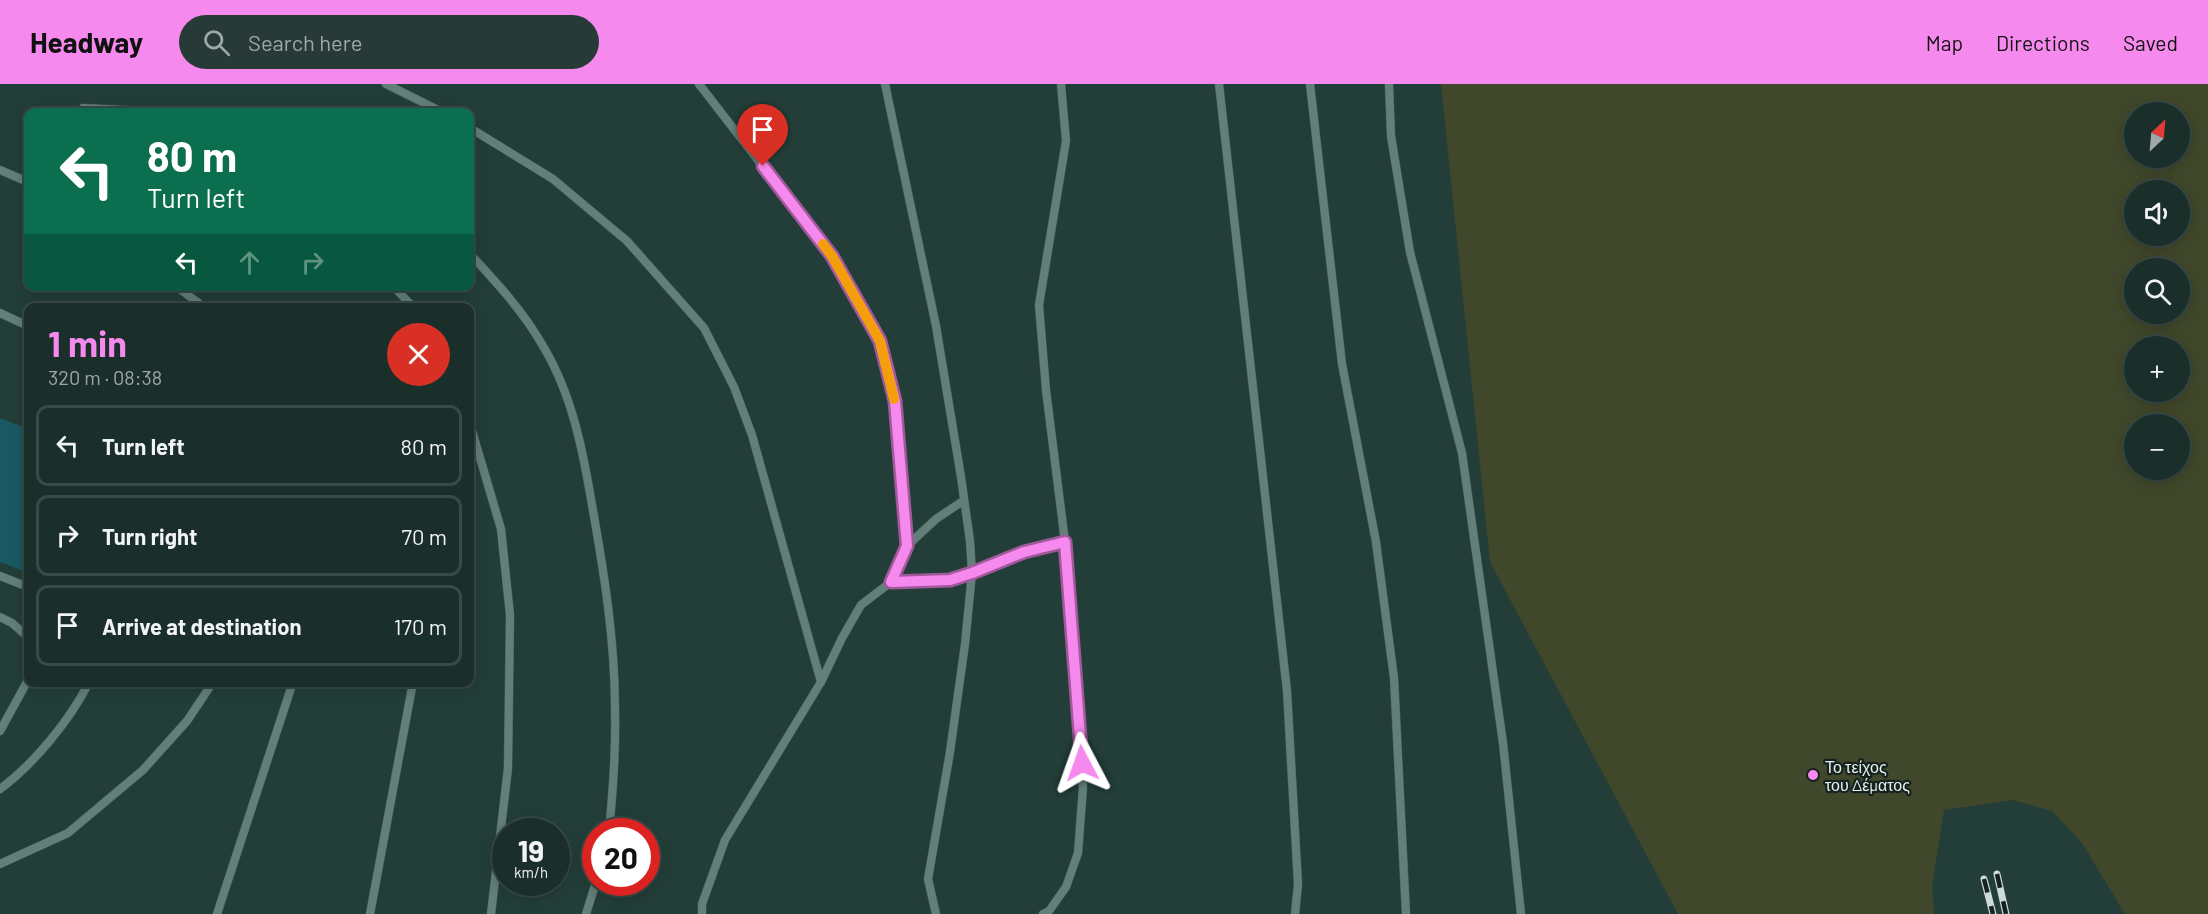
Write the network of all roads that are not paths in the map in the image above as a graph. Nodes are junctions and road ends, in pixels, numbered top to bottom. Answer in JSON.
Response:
{"nodes":[{"id":1,"x":386,"y":84,"type":"edge"},
{"id":2,"x":699,"y":84,"type":"edge"},
{"id":3,"x":885,"y":84,"type":"edge"},
{"id":4,"x":1061,"y":84,"type":"edge"},
{"id":5,"x":1219,"y":84,"type":"edge"},
{"id":6,"x":1310,"y":84,"type":"edge"},
{"id":7,"x":1389,"y":84,"type":"edge"},
{"id":8,"x":434,"y":108,"type":"edge"},
{"id":9,"x":474,"y":130,"type":"edge"},
{"id":10,"x":0,"y":170,"type":"edge"},
{"id":11,"x":24,"y":180,"type":"edge"},
{"id":12,"x":474,"y":258,"type":"edge"},
{"id":13,"x":183,"y":291,"type":"edge"},
{"id":14,"x":398,"y":291,"type":"edge"},
{"id":15,"x":198,"y":303,"type":"edge"},
{"id":16,"x":409,"y":303,"type":"edge"},
{"id":17,"x":0,"y":313,"type":"edge"},
{"id":18,"x":24,"y":324,"type":"edge"},
{"id":19,"x":474,"y":438,"type":"edge"},
{"id":20,"x":963,"y":501,"type":"junction"},
{"id":21,"x":1065,"y":542,"type":"junction"},
{"id":22,"x":907,"y":546,"type":"junction"},
{"id":23,"x":972,"y":573,"type":"junction"},
{"id":24,"x":0,"y":576,"type":"edge"},
{"id":25,"x":891,"y":582,"type":"junction"},
{"id":26,"x":24,"y":585,"type":"edge"},
{"id":27,"x":0,"y":617,"type":"edge"},
{"id":28,"x":24,"y":634,"type":"edge"},
{"id":29,"x":821,"y":682,"type":"junction"},
{"id":30,"x":24,"y":687,"type":"edge"},
{"id":31,"x":86,"y":687,"type":"edge"},
{"id":32,"x":210,"y":687,"type":"edge"},
{"id":33,"x":291,"y":687,"type":"edge"},
{"id":34,"x":412,"y":687,"type":"edge"},
{"id":35,"x":0,"y":732,"type":"edge"},
{"id":36,"x":0,"y":789,"type":"edge"},
{"id":37,"x":610,"y":818,"type":"edge"},
{"id":38,"x":0,"y":864,"type":"edge"},
{"id":39,"x":592,"y":896,"type":"edge"},
{"id":40,"x":217,"y":914,"type":"edge"},
{"id":41,"x":370,"y":914,"type":"edge"},
{"id":42,"x":491,"y":914,"type":"edge"},
{"id":43,"x":586,"y":914,"type":"edge"},
{"id":44,"x":702,"y":914,"type":"edge"},
{"id":45,"x":936,"y":914,"type":"edge"},
{"id":46,"x":1042,"y":914,"type":"edge"},
{"id":47,"x":1295,"y":914,"type":"edge"},
{"id":48,"x":1406,"y":914,"type":"edge"},
{"id":49,"x":1521,"y":914,"type":"edge"}],
"edges":[{"from":1,"to":8,"type":"lane"},
{"from":2,"to":22,"type":"lane"},
{"from":3,"to":20,"type":"lane"},
{"from":4,"to":21,"type":"lane"},
{"from":5,"to":47,"type":"lane"},
{"from":6,"to":48,"type":"lane"},
{"from":7,"to":49,"type":"lane"},
{"from":9,"to":29,"type":"lane"},
{"from":10,"to":11,"type":"lane"},
{"from":12,"to":37,"type":"lane"},
{"from":13,"to":15,"type":"lane"},
{"from":14,"to":16,"type":"lane"},
{"from":17,"to":18,"type":"lane"},
{"from":19,"to":42,"type":"lane"},
{"from":20,"to":22,"type":"lane"},
{"from":20,"to":23,"type":"lane"},
{"from":21,"to":23,"type":"lane"},
{"from":21,"to":46,"type":"lane"},
{"from":22,"to":25,"type":"lane"},
{"from":23,"to":25,"type":"lane"},
{"from":23,"to":45,"type":"lane"},
{"from":24,"to":26,"type":"lane"},
{"from":25,"to":29,"type":"lane"},
{"from":27,"to":28,"type":"lane"},
{"from":29,"to":44,"type":"lane"},
{"from":30,"to":35,"type":"lane"},
{"from":31,"to":36,"type":"lane"},
{"from":32,"to":38,"type":"lane"},
{"from":33,"to":40,"type":"lane"},
{"from":34,"to":41,"type":"lane"},
{"from":39,"to":43,"type":"lane"}]}
